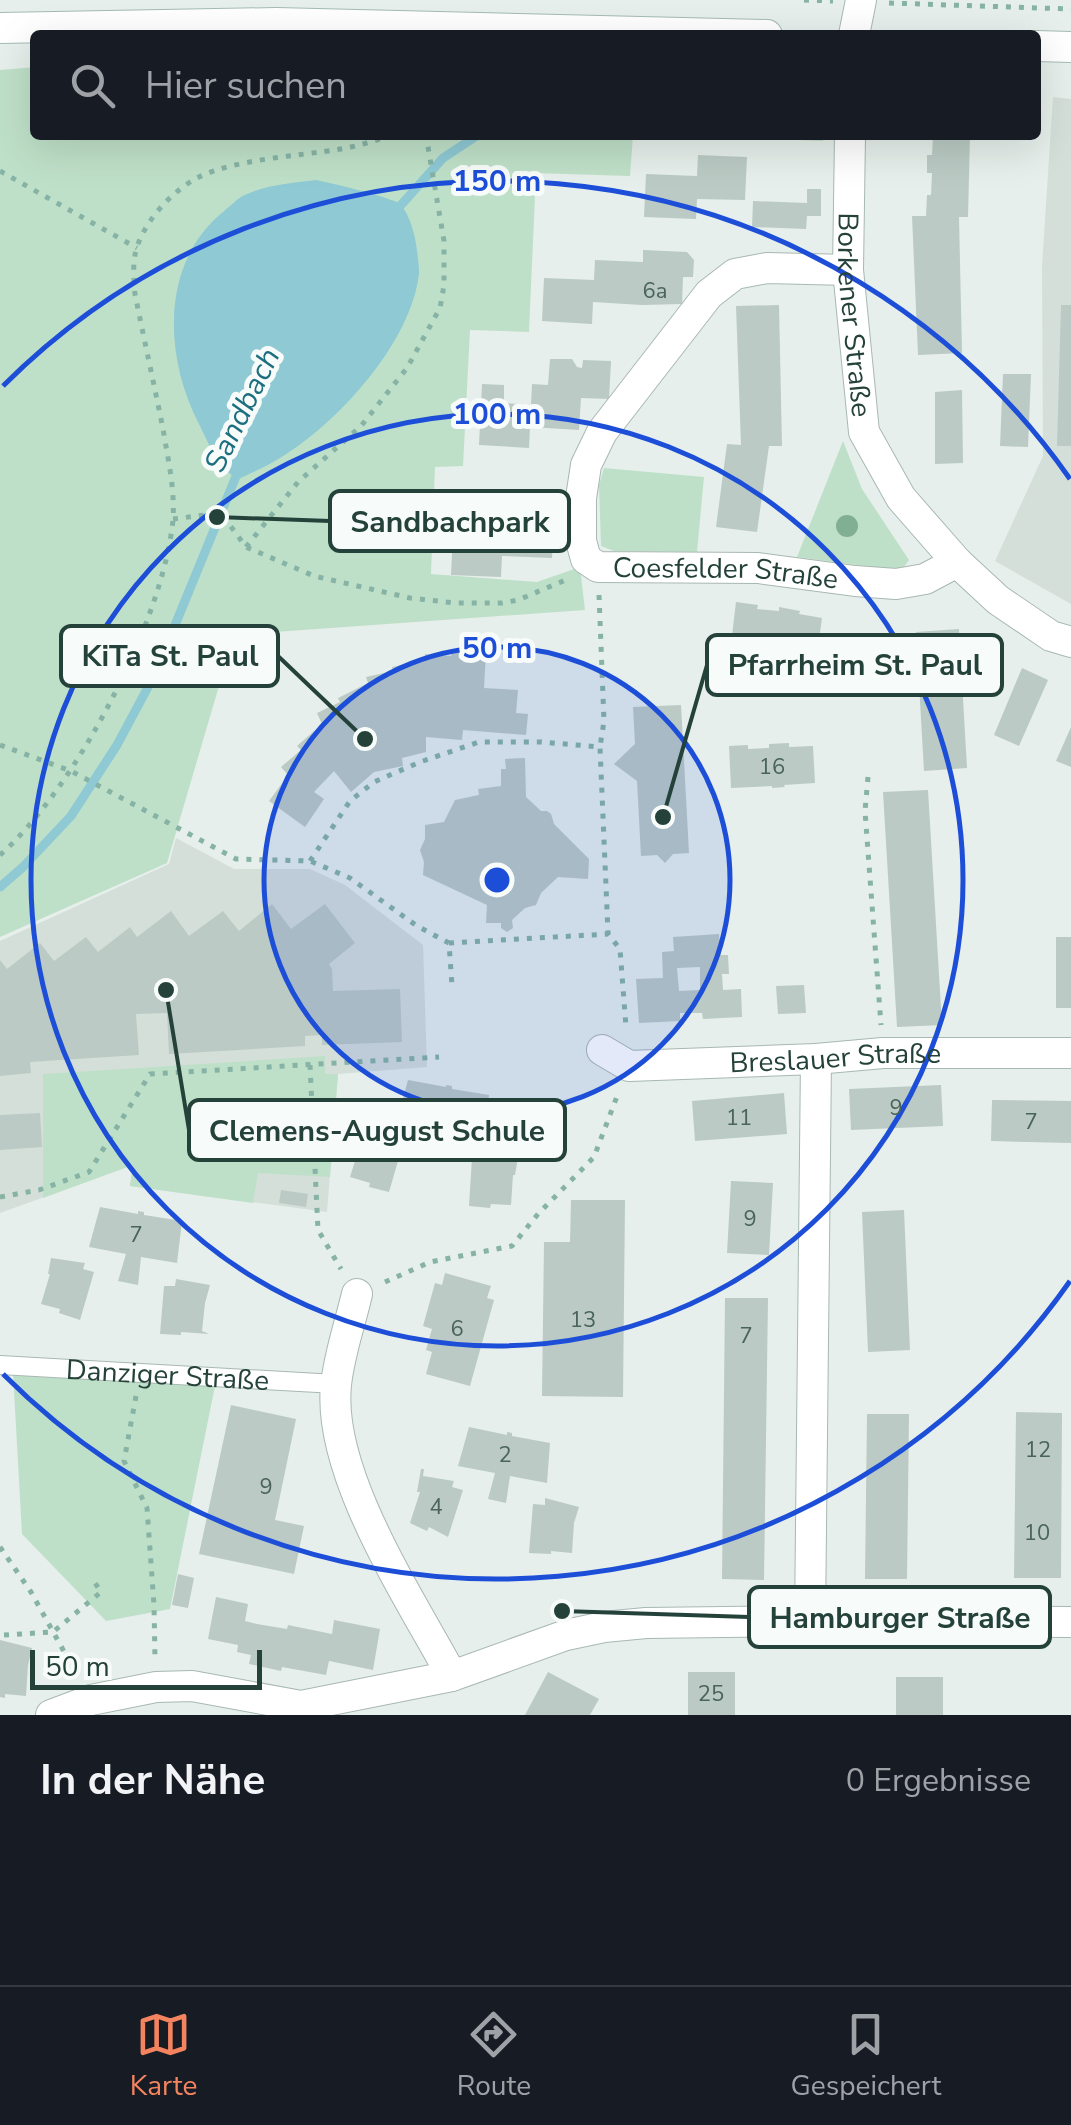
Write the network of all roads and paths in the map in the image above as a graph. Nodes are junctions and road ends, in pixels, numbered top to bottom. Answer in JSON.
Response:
{"nodes":[{"id":1,"x":804,"y":0,"type":"edge"},
{"id":2,"x":861,"y":1,"type":"edge"},
{"id":3,"x":1071,"y":9,"type":"edge"},
{"id":4,"x":0,"y":28,"type":"edge"},
{"id":5,"x":544,"y":30,"type":"edge"},
{"id":6,"x":855,"y":30,"type":"edge"},
{"id":7,"x":1041,"y":46,"type":"edge"},
{"id":8,"x":1071,"y":47,"type":"edge"},
{"id":9,"x":375,"y":140,"type":"edge"},
{"id":10,"x":427,"y":140,"type":"edge"},
{"id":11,"x":850,"y":140,"type":"edge"},
{"id":12,"x":0,"y":171,"type":"edge"},
{"id":13,"x":137,"y":248,"type":"junction"},
{"id":14,"x":848,"y":270,"type":"junction"},
{"id":15,"x":173,"y":519,"type":"junction"},
{"id":16,"x":246,"y":547,"type":"junction"},
{"id":17,"x":957,"y":562,"type":"junction"},
{"id":18,"x":598,"y":567,"type":"junction"},
{"id":19,"x":1071,"y":642,"type":"edge"},
{"id":20,"x":0,"y":746,"type":"edge"},
{"id":21,"x":600,"y":747,"type":"junction"},
{"id":22,"x":72,"y":770,"type":"junction"},
{"id":23,"x":868,"y":776,"type":"dead end"},
{"id":24,"x":0,"y":855,"type":"edge"},
{"id":25,"x":310,"y":861,"type":"junction"},
{"id":26,"x":608,"y":934,"type":"junction"},
{"id":27,"x":449,"y":942,"type":"junction"},
{"id":28,"x":452,"y":986,"type":"dead end"},
{"id":29,"x":602,"y":1050,"type":"dead end"},
{"id":30,"x":883,"y":1053,"type":"junction"},
{"id":31,"x":1071,"y":1053,"type":"edge"},
{"id":32,"x":438,"y":1057,"type":"dead end"},
{"id":33,"x":816,"y":1059,"type":"junction"},
{"id":34,"x":310,"y":1066,"type":"junction"},
{"id":35,"x":629,"y":1066,"type":"junction"},
{"id":36,"x":0,"y":1197,"type":"edge"},
{"id":37,"x":357,"y":1294,"type":"junction"},
{"id":38,"x":0,"y":1365,"type":"edge"},
{"id":39,"x":140,"y":1374,"type":"junction"},
{"id":40,"x":336,"y":1384,"type":"junction"},
{"id":41,"x":0,"y":1547,"type":"edge"},
{"id":42,"x":91,"y":1577,"type":"dead end"},
{"id":43,"x":810,"y":1620,"type":"junction"},
{"id":44,"x":1071,"y":1622,"type":"edge"},
{"id":45,"x":53,"y":1632,"type":"junction"},
{"id":46,"x":4,"y":1635,"type":"dead end"},
{"id":47,"x":452,"y":1676,"type":"junction"},
{"id":48,"x":156,"y":1686,"type":"junction"},
{"id":49,"x":91,"y":1700,"type":"junction"},
{"id":50,"x":50,"y":1715,"type":"edge"}],
"edges":[{"from":1,"to":2,"type":"path"},
{"from":2,"to":3,"type":"path"},
{"from":2,"to":6,"type":"street"},
{"from":4,"to":5,"type":"street"},
{"from":7,"to":8,"type":"street"},
{"from":9,"to":13,"type":"path"},
{"from":10,"to":16,"type":"path"},
{"from":11,"to":14,"type":"street","name":"Borkener Straße"},
{"from":12,"to":13,"type":"path"},
{"from":13,"to":15,"type":"path"},
{"from":14,"to":17,"type":"street","name":"Borkener Straße"},
{"from":14,"to":18,"type":"street","name":"Coesfelder Straße"},
{"from":15,"to":16,"type":"path"},
{"from":15,"to":22,"type":"path"},
{"from":16,"to":18,"type":"path"},
{"from":17,"to":18,"type":"street","name":"Coesfelder Straße"},
{"from":17,"to":19,"type":"street","name":"Borkener Straße"},
{"from":18,"to":21,"type":"path"},
{"from":20,"to":22,"type":"path"},
{"from":21,"to":25,"type":"path"},
{"from":21,"to":26,"type":"path"},
{"from":22,"to":24,"type":"path"},
{"from":22,"to":25,"type":"path"},
{"from":23,"to":30,"type":"path"},
{"from":25,"to":27,"type":"path"},
{"from":26,"to":27,"type":"path"},
{"from":26,"to":35,"type":"path"},
{"from":27,"to":28,"type":"path"},
{"from":29,"to":35,"type":"street"},
{"from":30,"to":31,"type":"street","name":"Breslauer Straße"},
{"from":30,"to":33,"type":"street","name":"Breslauer Straße"},
{"from":32,"to":34,"type":"path"},
{"from":33,"to":35,"type":"street","name":"Breslauer Straße"},
{"from":33,"to":43,"type":"street"},
{"from":34,"to":36,"type":"path"},
{"from":34,"to":37,"type":"path"},
{"from":35,"to":37,"type":"path"},
{"from":37,"to":40,"type":"street"},
{"from":38,"to":39,"type":"lane","name":"Danziger Straße"},
{"from":39,"to":40,"type":"lane","name":"Danziger Straße"},
{"from":39,"to":48,"type":"path"},
{"from":40,"to":47,"type":"street"},
{"from":41,"to":45,"type":"path"},
{"from":42,"to":45,"type":"path"},
{"from":43,"to":44,"type":"street"},
{"from":43,"to":47,"type":"street"},
{"from":45,"to":46,"type":"path"},
{"from":45,"to":49,"type":"path"},
{"from":47,"to":48,"type":"street"},
{"from":48,"to":49,"type":"street"},
{"from":49,"to":50,"type":"street"}]}
